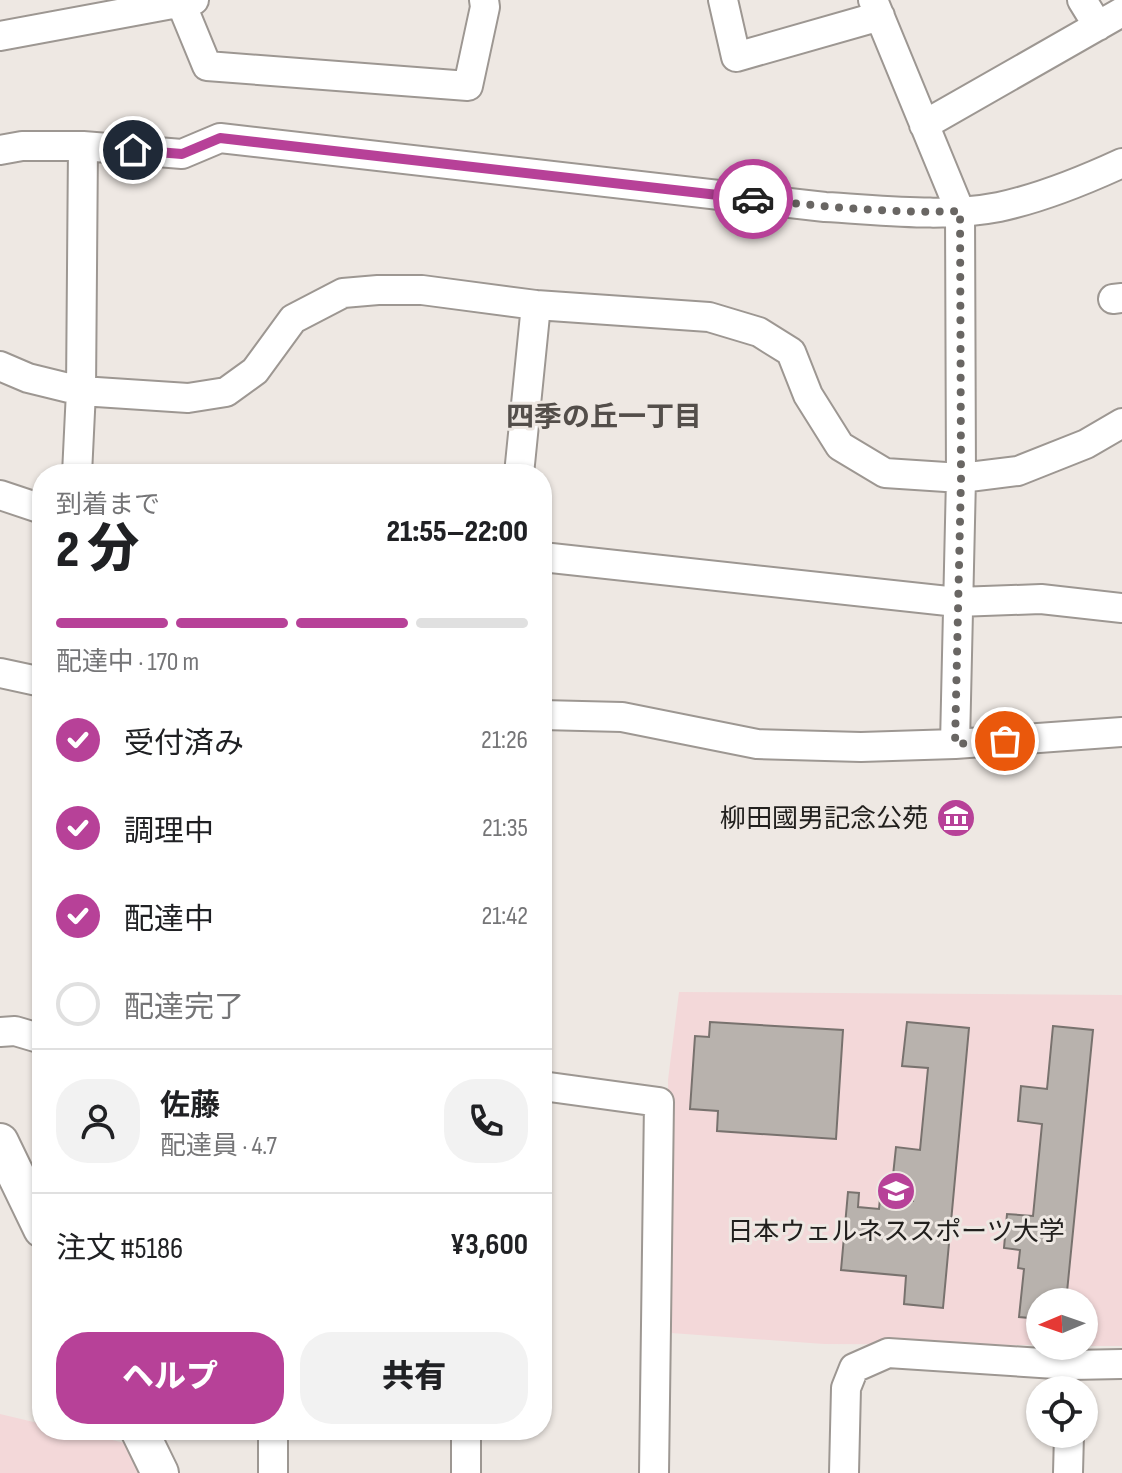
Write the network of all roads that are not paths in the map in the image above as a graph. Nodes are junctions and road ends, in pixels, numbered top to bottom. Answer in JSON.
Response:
{"nodes":[{"id":1,"x":484,"y":0,"type":"edge"},
{"id":2,"x":723,"y":0,"type":"edge"},
{"id":3,"x":1082,"y":0,"type":"edge"},
{"id":4,"x":188,"y":1,"type":"edge"},
{"id":5,"x":877,"y":8,"type":"edge"},
{"id":6,"x":1110,"y":19,"type":"edge"},
{"id":7,"x":0,"y":36,"type":"edge"},
{"id":8,"x":924,"y":125,"type":"junction"},
{"id":9,"x":83,"y":146,"type":"junction"},
{"id":10,"x":0,"y":150,"type":"edge"},
{"id":11,"x":1122,"y":163,"type":"edge"},
{"id":12,"x":960,"y":211,"type":"junction"},
{"id":13,"x":536,"y":305,"type":"junction"},
{"id":14,"x":0,"y":366,"type":"edge"},
{"id":15,"x":81,"y":391,"type":"junction"},
{"id":16,"x":1122,"y":423,"type":"edge"},
{"id":17,"x":77,"y":464,"type":"edge"},
{"id":18,"x":520,"y":464,"type":"edge"},
{"id":19,"x":961,"y":478,"type":"junction"},
{"id":20,"x":0,"y":495,"type":"edge"},
{"id":21,"x":32,"y":506,"type":"edge"},
{"id":22,"x":552,"y":558,"type":"edge"},
{"id":23,"x":957,"y":602,"type":"junction"},
{"id":24,"x":1122,"y":608,"type":"edge"},
{"id":25,"x":0,"y":673,"type":"edge"},
{"id":26,"x":32,"y":682,"type":"edge"},
{"id":27,"x":32,"y":686,"type":"edge"},
{"id":28,"x":0,"y":689,"type":"edge"},
{"id":29,"x":552,"y":715,"type":"edge"},
{"id":30,"x":1122,"y":732,"type":"edge"},
{"id":31,"x":955,"y":744,"type":"junction"},
{"id":32,"x":0,"y":1032,"type":"edge"},
{"id":33,"x":32,"y":1036,"type":"edge"},
{"id":34,"x":552,"y":1087,"type":"edge"},
{"id":35,"x":0,"y":1142,"type":"edge"},
{"id":36,"x":32,"y":1208,"type":"edge"},
{"id":37,"x":1122,"y":1364,"type":"edge"},
{"id":38,"x":1055,"y":1376,"type":"edge"},
{"id":39,"x":1077,"y":1376,"type":"edge"},
{"id":40,"x":144,"y":1440,"type":"edge"},
{"id":41,"x":273,"y":1440,"type":"edge"},
{"id":42,"x":466,"y":1440,"type":"edge"},
{"id":43,"x":1069,"y":1448,"type":"edge"},
{"id":44,"x":160,"y":1473,"type":"edge"},
{"id":45,"x":273,"y":1473,"type":"edge"},
{"id":46,"x":466,"y":1473,"type":"edge"},
{"id":47,"x":654,"y":1473,"type":"edge"},
{"id":48,"x":844,"y":1473,"type":"edge"},
{"id":49,"x":1068,"y":1473,"type":"edge"}],
"edges":[{"from":1,"to":4,"type":"street"},
{"from":2,"to":5,"type":"street"},
{"from":3,"to":6,"type":"street"},
{"from":4,"to":7,"type":"street"},
{"from":5,"to":8,"type":"street"},
{"from":6,"to":8,"type":"street"},
{"from":8,"to":12,"type":"street"},
{"from":9,"to":10,"type":"street"},
{"from":9,"to":12,"type":"street"},
{"from":9,"to":15,"type":"street"},
{"from":11,"to":12,"type":"street"},
{"from":12,"to":19,"type":"street"},
{"from":13,"to":15,"type":"street"},
{"from":13,"to":18,"type":"street"},
{"from":13,"to":19,"type":"street"},
{"from":14,"to":15,"type":"street"},
{"from":15,"to":17,"type":"street"},
{"from":16,"to":19,"type":"street"},
{"from":19,"to":23,"type":"street"},
{"from":20,"to":21,"type":"street"},
{"from":22,"to":23,"type":"street"},
{"from":23,"to":24,"type":"street"},
{"from":23,"to":31,"type":"street"},
{"from":25,"to":26,"type":"street"},
{"from":27,"to":28,"type":"street"},
{"from":29,"to":31,"type":"street"},
{"from":30,"to":31,"type":"street"},
{"from":32,"to":33,"type":"street"},
{"from":34,"to":47,"type":"street"},
{"from":35,"to":36,"type":"main road"},
{"from":37,"to":39,"type":"street"},
{"from":38,"to":48,"type":"street"},
{"from":40,"to":44,"type":"main road"},
{"from":41,"to":45,"type":"street"},
{"from":42,"to":46,"type":"street"},
{"from":43,"to":49,"type":"street"}]}
